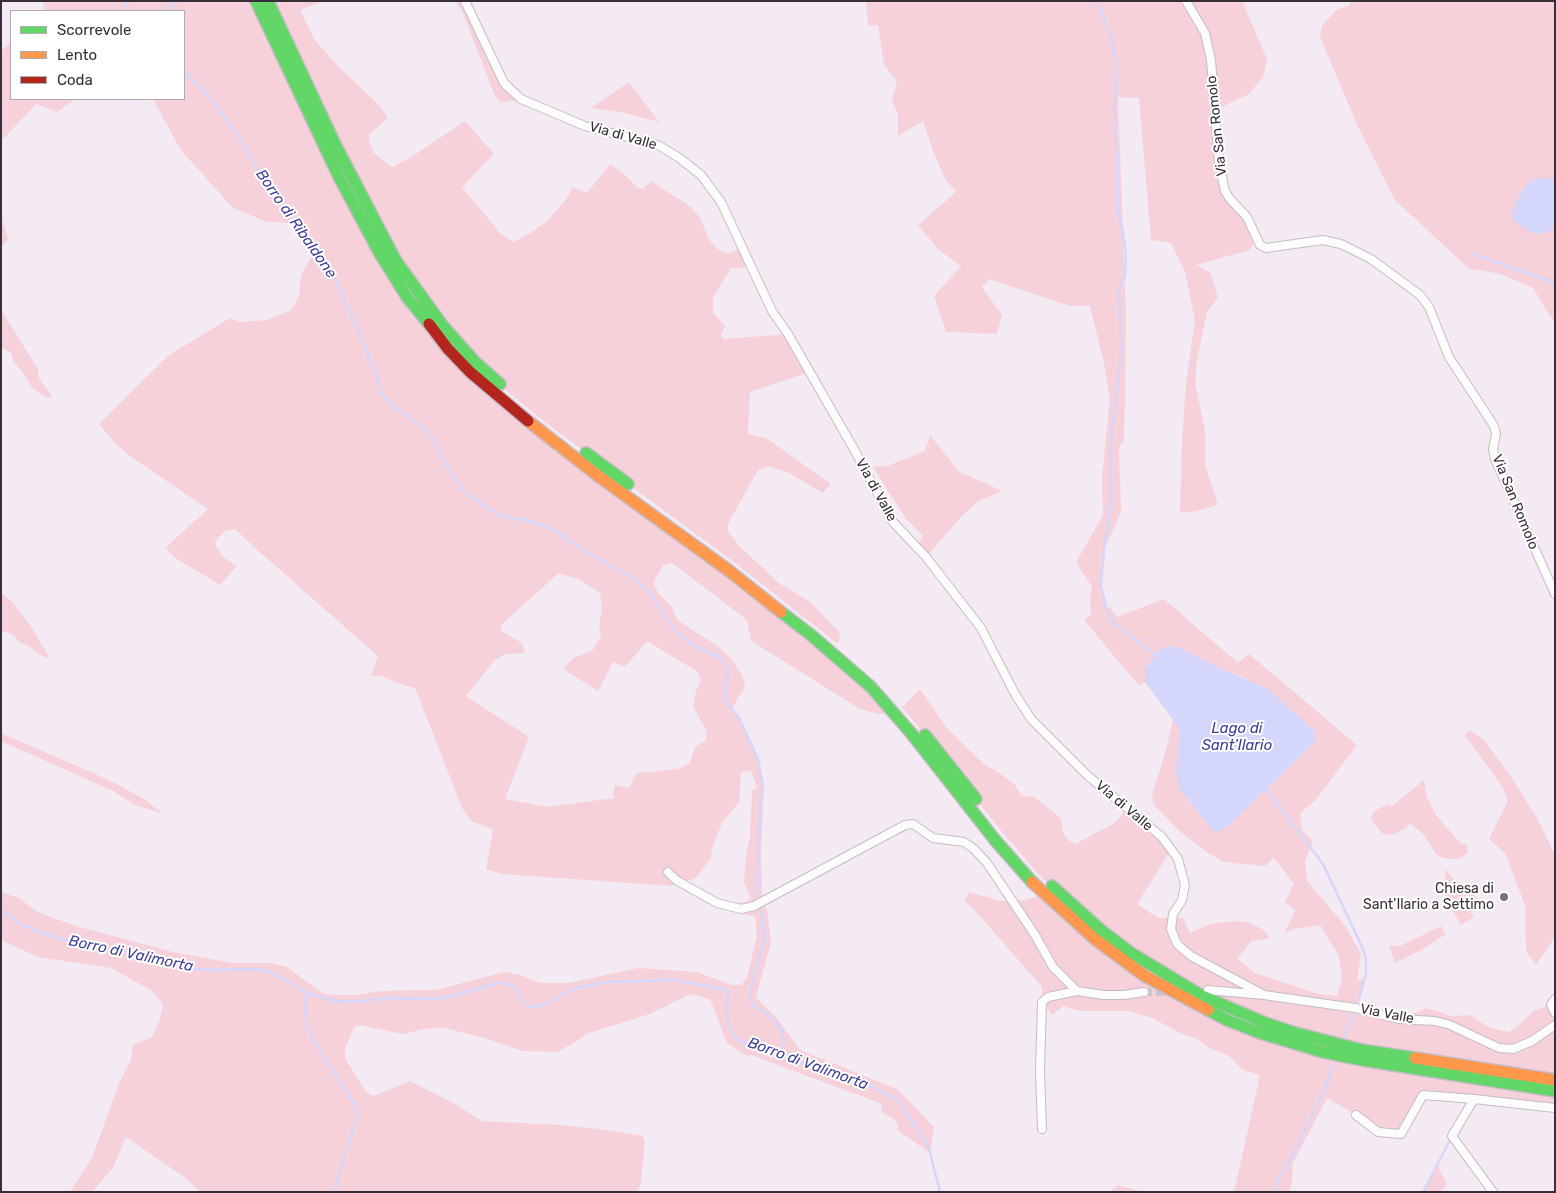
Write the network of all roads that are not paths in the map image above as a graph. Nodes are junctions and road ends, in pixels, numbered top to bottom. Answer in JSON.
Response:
{"nodes":[{"id":1,"x":256,"y":1,"type":"edge"},
{"id":2,"x":268,"y":1,"type":"edge"},
{"id":3,"x":465,"y":1,"type":"edge"},
{"id":4,"x":1186,"y":1,"type":"edge"},
{"id":5,"x":1555,"y":594,"type":"edge"},
{"id":6,"x":668,"y":872,"type":"dead end"},
{"id":7,"x":1077,"y":990,"type":"junction"},
{"id":8,"x":1208,"y":990,"type":"dead end"},
{"id":9,"x":1144,"y":992,"type":"tunnel mouth"},
{"id":10,"x":1264,"y":995,"type":"junction"},
{"id":11,"x":1555,"y":1025,"type":"edge"},
{"id":12,"x":1555,"y":1080,"type":"edge"},
{"id":13,"x":1555,"y":1091,"type":"edge"},
{"id":14,"x":1474,"y":1099,"type":"junction"},
{"id":15,"x":1555,"y":1108,"type":"edge"},
{"id":16,"x":1356,"y":1115,"type":"dead end"},
{"id":17,"x":1042,"y":1129,"type":"dead end"},
{"id":18,"x":1493,"y":1192,"type":"edge"}],
"edges":[{"from":1,"to":13,"type":"highway"},
{"from":2,"to":12,"type":"highway"},
{"from":3,"to":10,"type":"street","name":"Via di Valle"},
{"from":4,"to":5,"type":"street","name":"Via San Romolo"},
{"from":6,"to":7,"type":"street"},
{"from":7,"to":9,"type":"street"},
{"from":7,"to":17,"type":"street"},
{"from":8,"to":10,"type":"street","name":"Via Valle"},
{"from":10,"to":11,"type":"street","name":"Via Valle"},
{"from":14,"to":15,"type":"street"},
{"from":14,"to":16,"type":"street"},
{"from":14,"to":18,"type":"street"}]}
